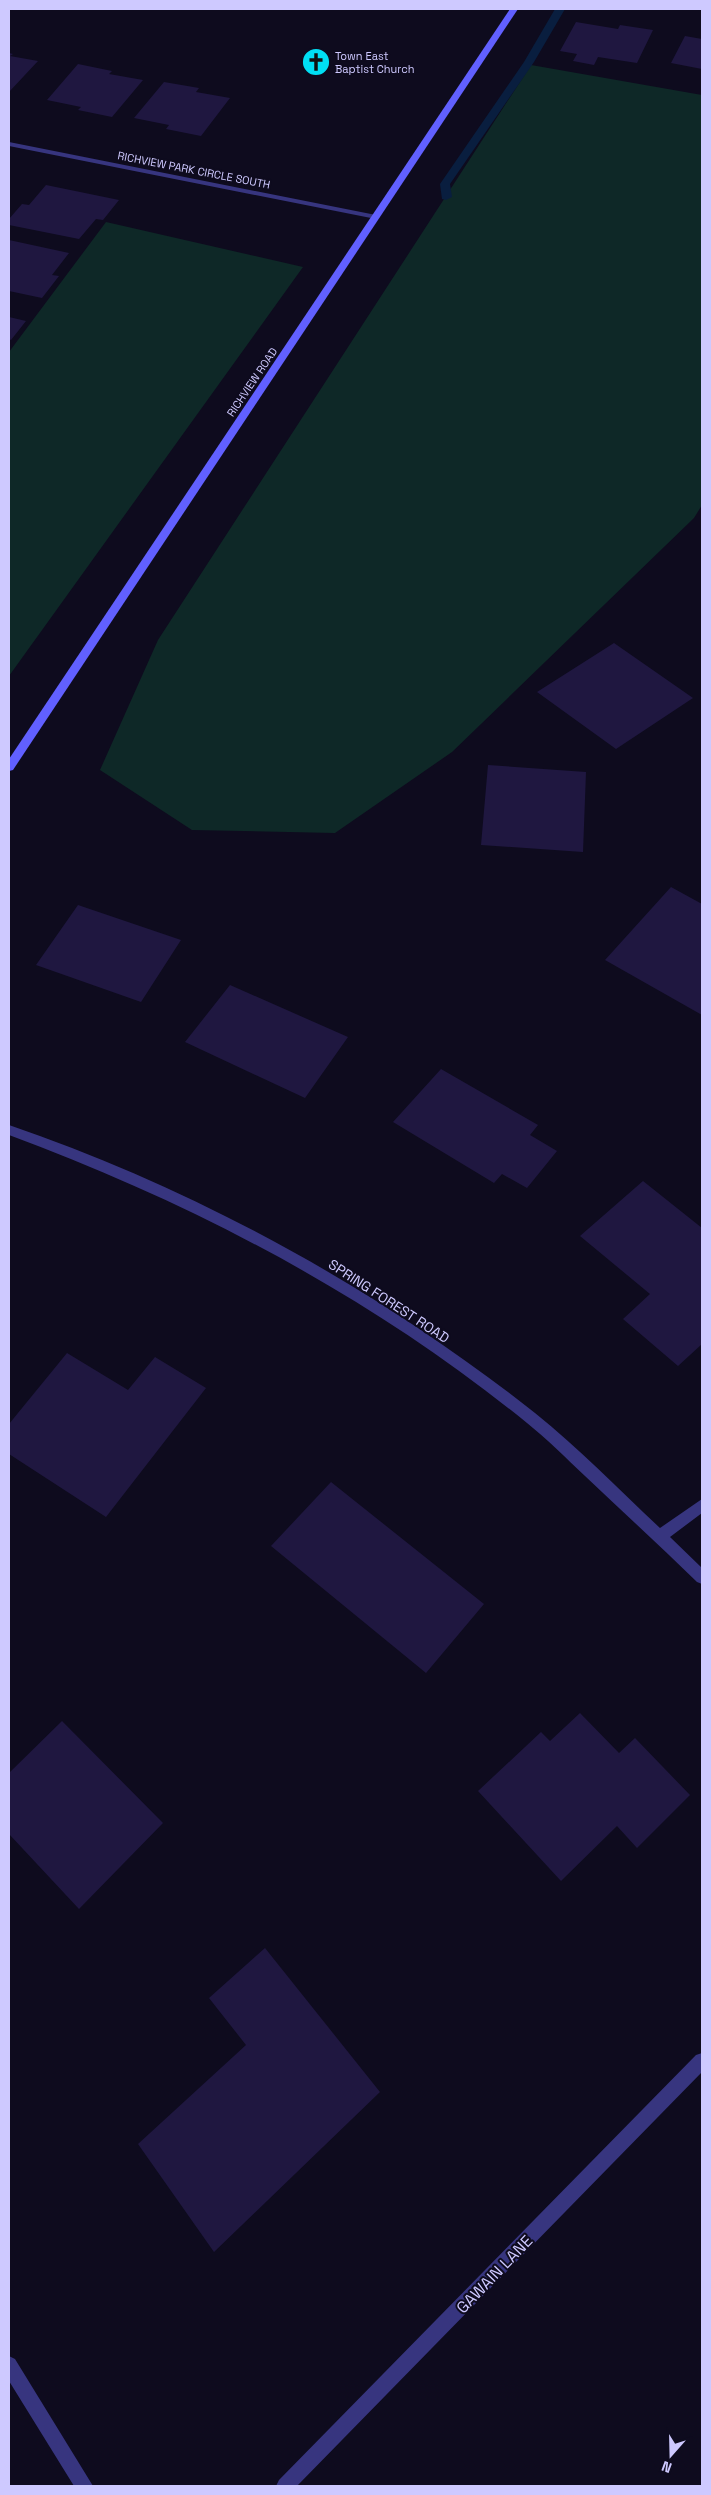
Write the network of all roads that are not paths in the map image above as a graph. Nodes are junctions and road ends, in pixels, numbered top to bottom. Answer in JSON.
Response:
{"nodes":[{"id":1,"x":514,"y":9,"type":"edge"},
{"id":2,"x":9,"y":144,"type":"edge"},
{"id":3,"x":376,"y":217,"type":"junction"},
{"id":4,"x":9,"y":767,"type":"edge"},
{"id":5,"x":9,"y":1130,"type":"edge"},
{"id":6,"x":702,"y":1505,"type":"edge"},
{"id":7,"x":660,"y":1536,"type":"junction"},
{"id":8,"x":702,"y":1577,"type":"edge"},
{"id":9,"x":702,"y":2061,"type":"edge"},
{"id":10,"x":9,"y":2365,"type":"edge"},
{"id":11,"x":84,"y":2486,"type":"edge"},
{"id":12,"x":285,"y":2486,"type":"edge"}],
"edges":[{"from":1,"to":3,"type":"street","name":"RICHVIEW ROAD"},
{"from":2,"to":3,"type":"street","name":"RICHVIEW PARK CIRCLE SOUTH"},
{"from":3,"to":4,"type":"street","name":"RICHVIEW ROAD"},
{"from":5,"to":7,"type":"street","name":"SPRING FOREST ROAD"},
{"from":6,"to":7,"type":"street"},
{"from":7,"to":8,"type":"street","name":"SPRING FOREST ROAD"},
{"from":9,"to":12,"type":"street","name":"GAWAIN LANE"},
{"from":10,"to":11,"type":"street"}]}
